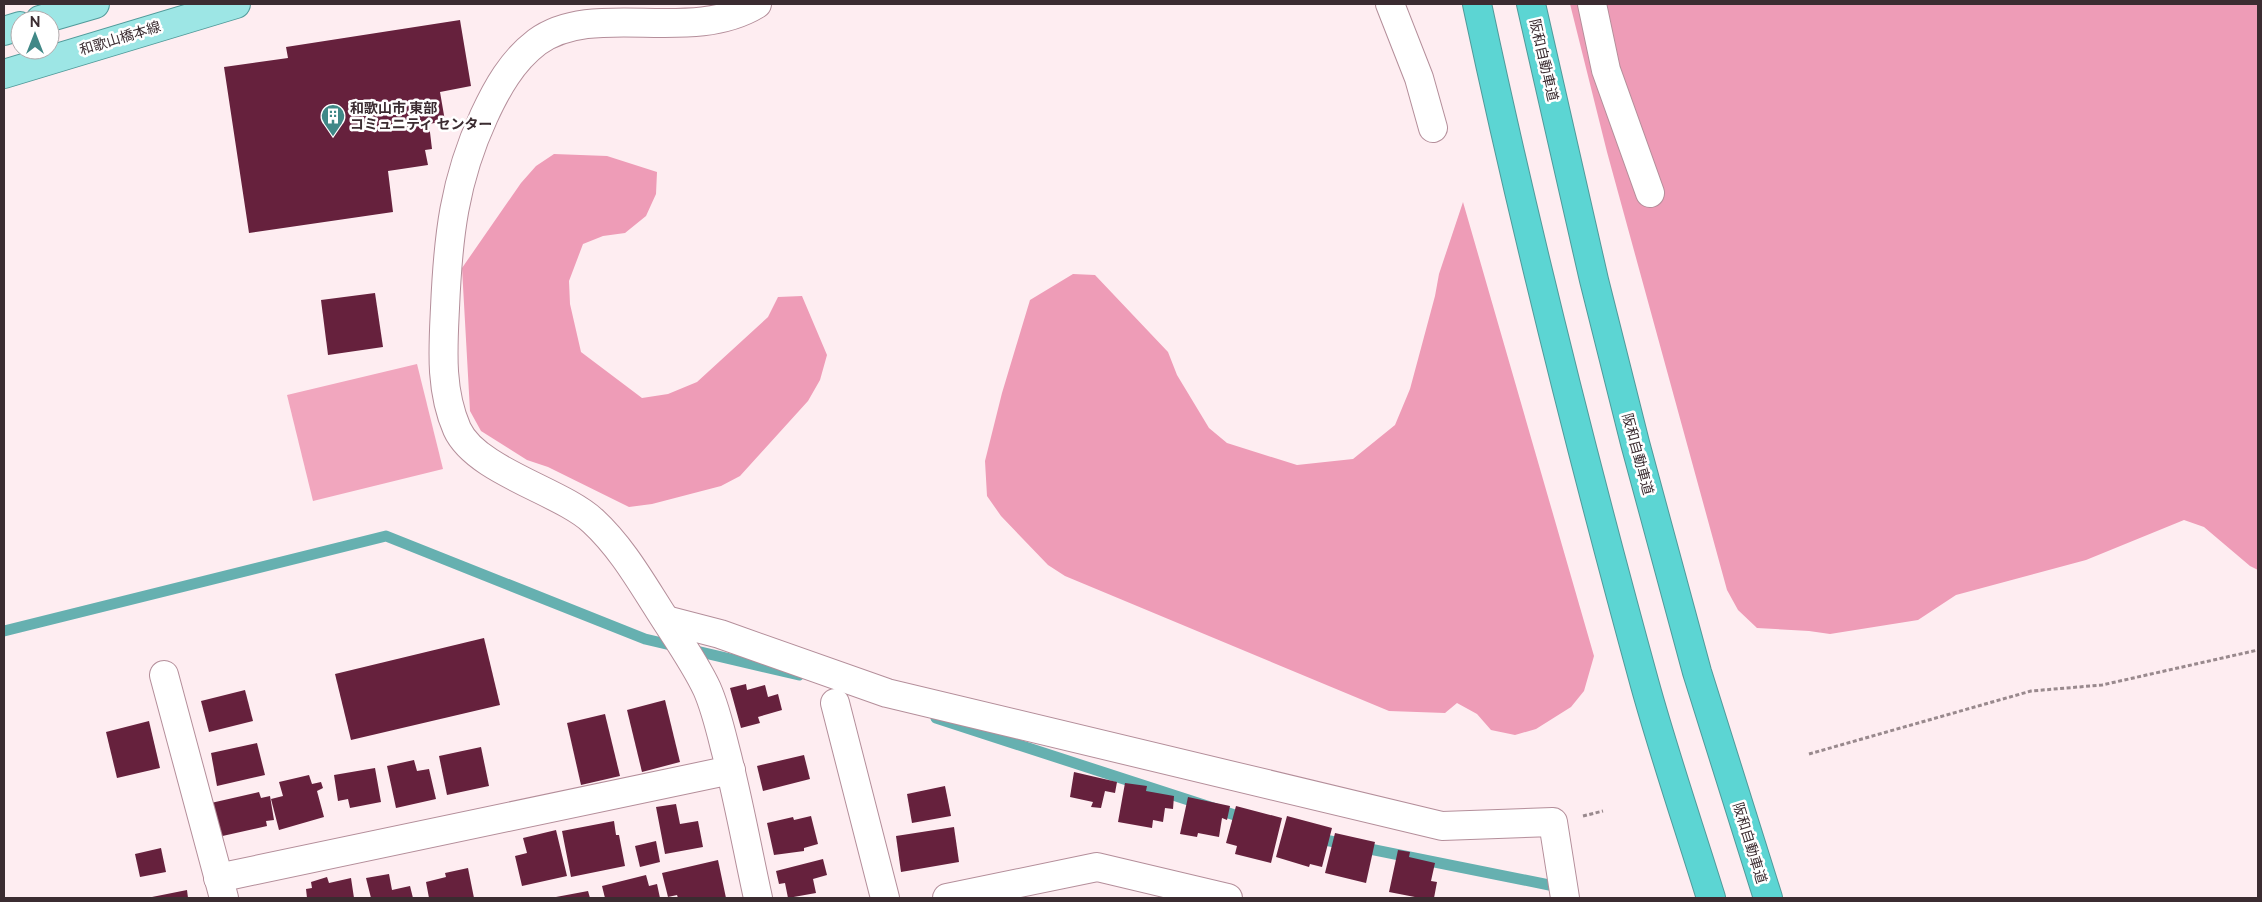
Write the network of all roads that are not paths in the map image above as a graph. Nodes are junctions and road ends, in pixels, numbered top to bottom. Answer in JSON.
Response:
{"nodes":[{"id":1,"x":95,"y":4,"type":"edge"},
{"id":2,"x":236,"y":4,"type":"edge"},
{"id":3,"x":709,"y":4,"type":"edge"},
{"id":4,"x":757,"y":4,"type":"edge"},
{"id":5,"x":1390,"y":4,"type":"edge"},
{"id":6,"x":1468,"y":4,"type":"edge"},
{"id":7,"x":1477,"y":4,"type":"edge"},
{"id":8,"x":1531,"y":4,"type":"edge"},
{"id":9,"x":1592,"y":4,"type":"edge"},
{"id":10,"x":60,"y":14,"type":"edge"},
{"id":11,"x":674,"y":23,"type":"junction"},
{"id":12,"x":4,"y":74,"type":"edge"},
{"id":13,"x":1492,"y":75,"type":"junction"},
{"id":14,"x":1433,"y":128,"type":"dead end"},
{"id":15,"x":1650,"y":193,"type":"dead end"},
{"id":16,"x":666,"y":620,"type":"junction"},
{"id":17,"x":164,"y":675,"type":"dead end"},
{"id":18,"x":835,"y":703,"type":"dead end"},
{"id":19,"x":731,"y":770,"type":"junction"},
{"id":20,"x":221,"y":888,"type":"edge"},
{"id":21,"x":758,"y":898,"type":"edge"},
{"id":22,"x":885,"y":898,"type":"edge"},
{"id":23,"x":947,"y":898,"type":"edge"},
{"id":24,"x":1228,"y":898,"type":"edge"},
{"id":25,"x":1566,"y":898,"type":"edge"},
{"id":26,"x":1711,"y":898,"type":"edge"},
{"id":27,"x":1768,"y":898,"type":"edge"}],
"edges":[{"from":1,"to":10,"type":"main road"},
{"from":2,"to":12,"type":"main road","name":"和歌山橋本線"},
{"from":3,"to":11,"type":"street"},
{"from":4,"to":11,"type":"street"},
{"from":5,"to":14,"type":"street"},
{"from":6,"to":13,"type":"highway"},
{"from":7,"to":13,"type":"highway"},
{"from":8,"to":27,"type":"highway","name":"阪和自動車道"},
{"from":9,"to":15,"type":"street"},
{"from":11,"to":16,"type":"street"},
{"from":13,"to":26,"type":"highway"},
{"from":16,"to":19,"type":"street"},
{"from":16,"to":25,"type":"street"},
{"from":17,"to":20,"type":"street"},
{"from":18,"to":22,"type":"street"},
{"from":19,"to":20,"type":"street"},
{"from":19,"to":21,"type":"street"},
{"from":23,"to":24,"type":"street"}]}
